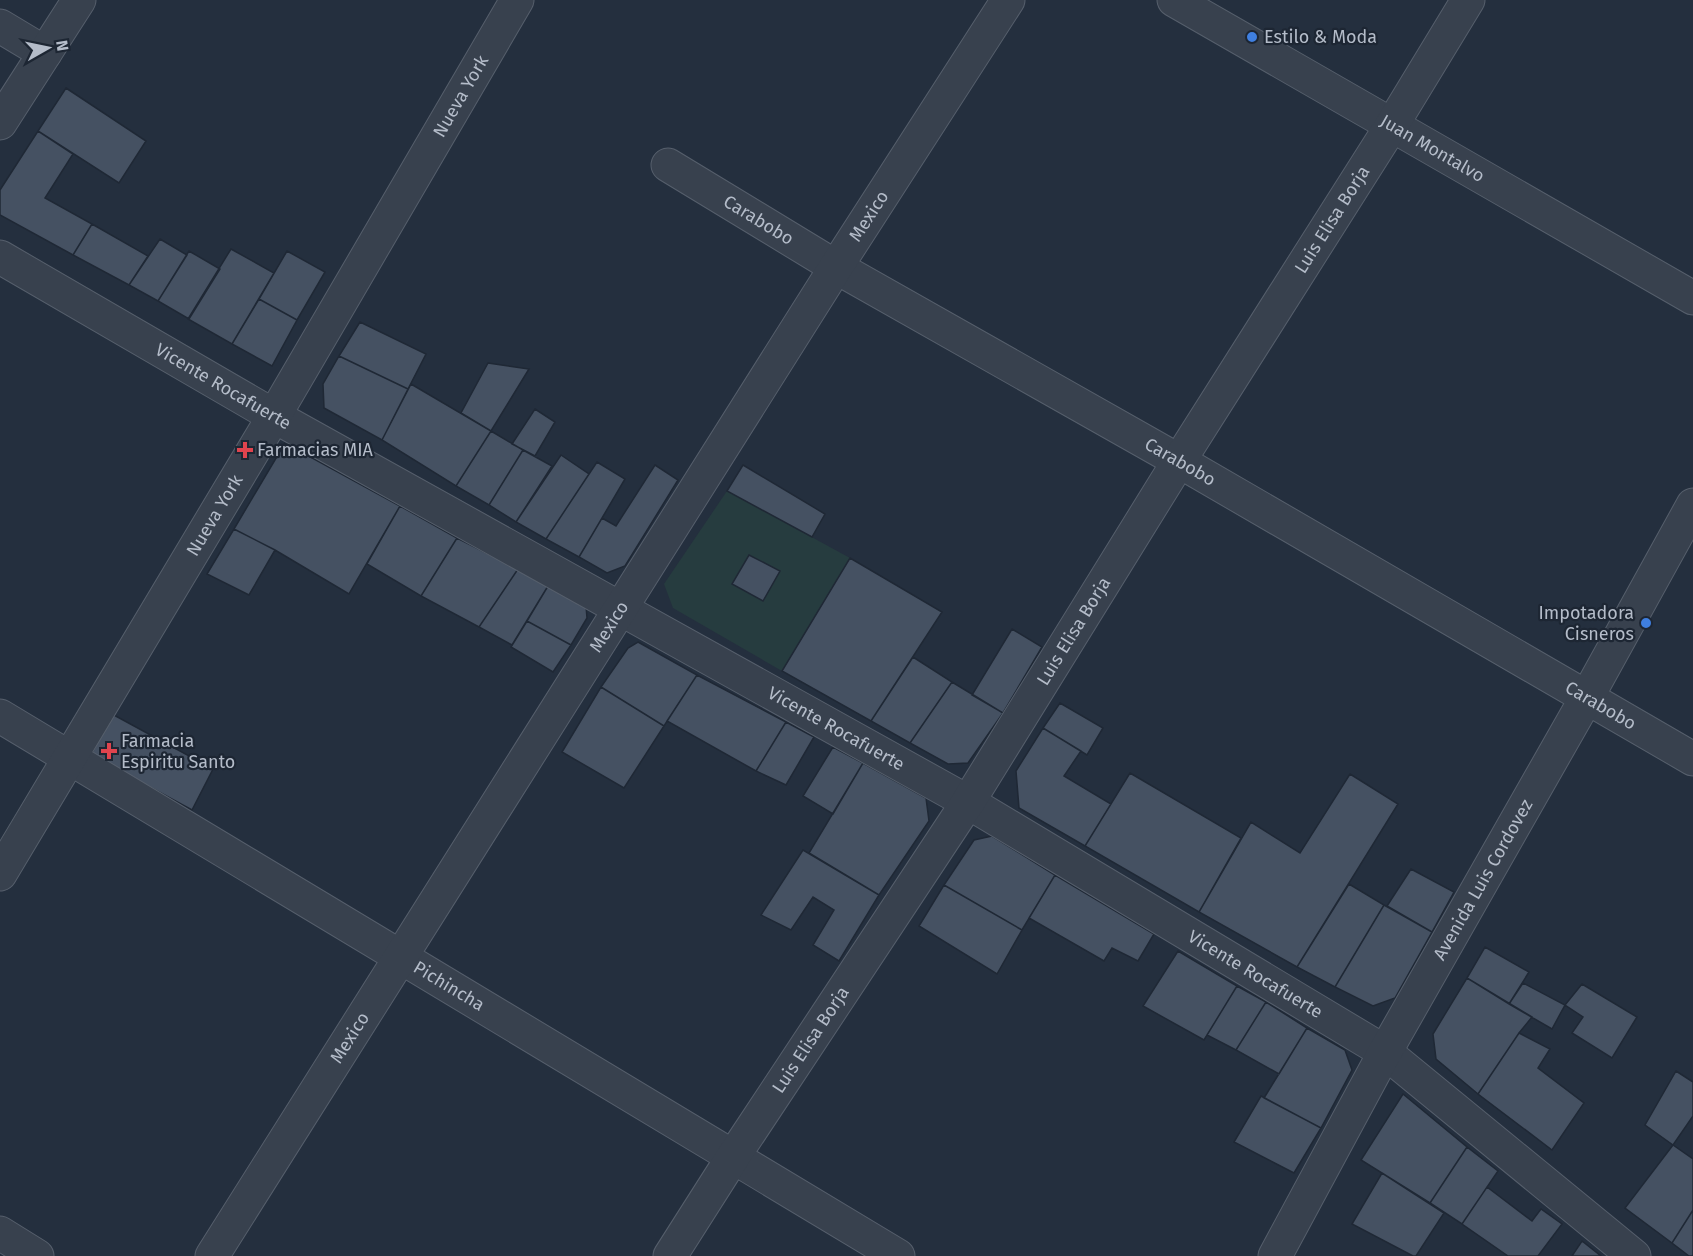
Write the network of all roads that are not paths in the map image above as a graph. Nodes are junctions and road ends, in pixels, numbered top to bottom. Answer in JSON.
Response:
{"nodes":[{"id":1,"x":79,"y":0,"type":"edge"},
{"id":2,"x":517,"y":0,"type":"edge"},
{"id":3,"x":1008,"y":0,"type":"edge"},
{"id":4,"x":1174,"y":0,"type":"edge"},
{"id":5,"x":1468,"y":0,"type":"edge"},
{"id":6,"x":0,"y":26,"type":"edge"},
{"id":7,"x":45,"y":53,"type":"junction"},
{"id":8,"x":0,"y":123,"type":"edge"},
{"id":9,"x":1392,"y":125,"type":"junction"},
{"id":10,"x":668,"y":165,"type":"dead end"},
{"id":11,"x":0,"y":257,"type":"edge"},
{"id":12,"x":836,"y":267,"type":"junction"},
{"id":13,"x":1693,"y":298,"type":"edge"},
{"id":14,"x":274,"y":416,"type":"junction"},
{"id":15,"x":1179,"y":460,"type":"junction"},
{"id":16,"x":1693,"y":505,"type":"edge"},
{"id":17,"x":620,"y":610,"type":"junction"},
{"id":18,"x":1587,"y":697,"type":"junction"},
{"id":19,"x":0,"y":716,"type":"edge"},
{"id":20,"x":70,"y":757,"type":"junction"},
{"id":21,"x":1693,"y":759,"type":"edge"},
{"id":22,"x":968,"y":802,"type":"junction"},
{"id":23,"x":0,"y":874,"type":"edge"},
{"id":24,"x":401,"y":957,"type":"junction"},
{"id":25,"x":1384,"y":1052,"type":"junction"},
{"id":26,"x":733,"y":1157,"type":"junction"},
{"id":27,"x":0,"y":1233,"type":"edge"},
{"id":28,"x":37,"y":1256,"type":"edge"},
{"id":29,"x":212,"y":1256,"type":"edge"},
{"id":30,"x":670,"y":1256,"type":"edge"},
{"id":31,"x":898,"y":1256,"type":"edge"},
{"id":32,"x":1275,"y":1256,"type":"edge"},
{"id":33,"x":1634,"y":1256,"type":"edge"}],
"edges":[{"from":1,"to":7,"type":"street"},
{"from":2,"to":14,"type":"street","name":"Nueva York"},
{"from":3,"to":12,"type":"street","name":"Mexico"},
{"from":4,"to":9,"type":"street","name":"Juan Montalvo"},
{"from":5,"to":9,"type":"street","name":"Luis Elisa Borja"},
{"from":6,"to":7,"type":"street"},
{"from":7,"to":8,"type":"street"},
{"from":9,"to":13,"type":"street","name":"Juan Montalvo"},
{"from":9,"to":15,"type":"street","name":"Luis Elisa Borja"},
{"from":10,"to":12,"type":"street","name":"Carabobo"},
{"from":11,"to":14,"type":"street","name":"Vicente Rocafuerte"},
{"from":12,"to":15,"type":"street","name":"Carabobo"},
{"from":12,"to":17,"type":"street","name":"Mexico"},
{"from":14,"to":17,"type":"street","name":"Vicente Rocafuerte"},
{"from":14,"to":20,"type":"street","name":"Nueva York"},
{"from":15,"to":18,"type":"street","name":"Carabobo"},
{"from":15,"to":22,"type":"street","name":"Luis Elisa Borja"},
{"from":16,"to":18,"type":"street","name":"Avenida Luis Cordovez"},
{"from":17,"to":22,"type":"street","name":"Vicente Rocafuerte"},
{"from":17,"to":24,"type":"street","name":"Mexico"},
{"from":18,"to":21,"type":"street","name":"Carabobo"},
{"from":18,"to":25,"type":"street","name":"Avenida Luis Cordovez"},
{"from":19,"to":20,"type":"street","name":"Pichincha"},
{"from":20,"to":23,"type":"street","name":"Nueva York"},
{"from":20,"to":24,"type":"street","name":"Pichincha"},
{"from":22,"to":25,"type":"street","name":"Vicente Rocafuerte"},
{"from":22,"to":26,"type":"street","name":"Luis Elisa Borja"},
{"from":24,"to":26,"type":"street","name":"Pichincha"},
{"from":24,"to":29,"type":"street","name":"Mexico"},
{"from":25,"to":32,"type":"street","name":"Avenida Luis Cordovez"},
{"from":25,"to":33,"type":"street","name":"Vicente Rocafuerte"},
{"from":26,"to":30,"type":"street","name":"Luis Elisa Borja"},
{"from":26,"to":31,"type":"street","name":"Pichincha"},
{"from":27,"to":28,"type":"street"}]}
